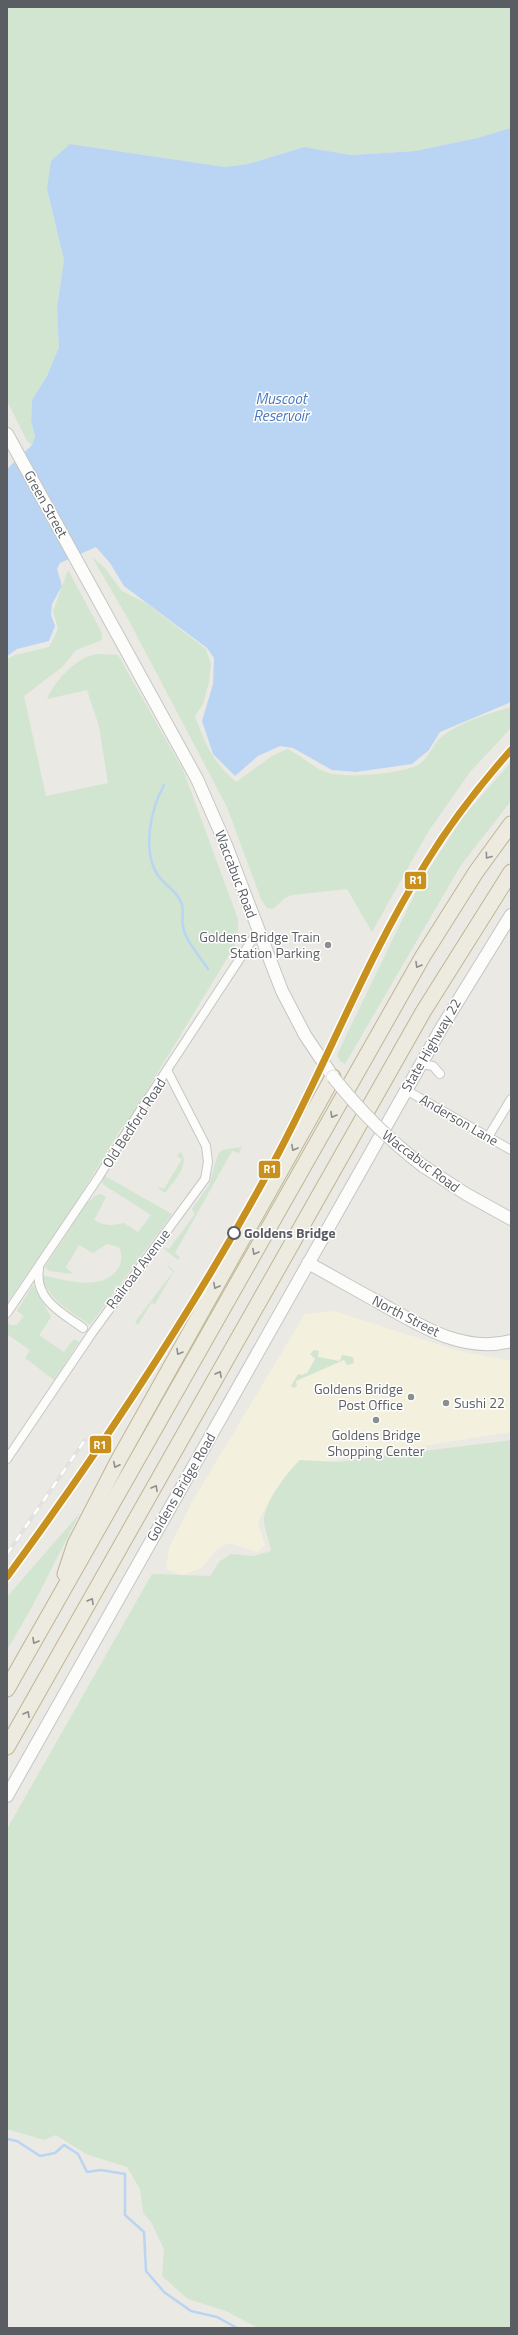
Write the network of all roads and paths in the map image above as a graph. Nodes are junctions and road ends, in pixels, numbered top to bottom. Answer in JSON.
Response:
{"nodes":[{"id":1,"x":9,"y":437,"type":"edge"},
{"id":2,"x":84,"y":575,"type":"joint"},
{"id":3,"x":511,"y":824,"type":"edge"},
{"id":4,"x":511,"y":872,"type":"edge"},
{"id":5,"x":511,"y":915,"type":"edge"},
{"id":6,"x":258,"y":931,"type":"junction"},
{"id":7,"x":421,"y":1064,"type":"junction"},
{"id":8,"x":167,"y":1070,"type":"junction"},
{"id":9,"x":440,"y":1074,"type":"dead end"},
{"id":10,"x":333,"y":1077,"type":"junction"},
{"id":11,"x":406,"y":1090,"type":"junction"},
{"id":12,"x":511,"y":1099,"type":"edge"},
{"id":13,"x":488,"y":1137,"type":"junction"},
{"id":14,"x":511,"y":1150,"type":"edge"},
{"id":15,"x":356,"y":1178,"type":"joint"},
{"id":16,"x":511,"y":1219,"type":"edge"},
{"id":17,"x":308,"y":1263,"type":"junction"},
{"id":18,"x":40,"y":1265,"type":"junction"},
{"id":19,"x":7,"y":1313,"type":"edge"},
{"id":20,"x":83,"y":1328,"type":"dead end"},
{"id":21,"x":511,"y":1340,"type":"edge"},
{"id":22,"x":7,"y":1459,"type":"edge"},
{"id":23,"x":54,"y":1607,"type":"junction"},
{"id":24,"x":7,"y":1689,"type":"edge"},
{"id":25,"x":7,"y":1747,"type":"edge"},
{"id":26,"x":7,"y":1796,"type":"edge"}],
"edges":[{"from":1,"to":2,"type":"main road","name":"Green Street"},
{"from":2,"to":6,"type":"main road","name":"Waccabuc Road"},
{"from":3,"to":23,"type":"highway","one_way":true},
{"from":25,"to":4,"type":"highway","one_way":true},
{"from":5,"to":7,"type":"main road","name":"State Highway 22"},
{"from":6,"to":8,"type":"street","name":"Old Bedford Road"},
{"from":6,"to":10,"type":"main road","name":"Waccabuc Road"},
{"from":7,"to":9,"type":"street"},
{"from":7,"to":11,"type":"main road","name":"State Highway 22"},
{"from":8,"to":18,"type":"street","name":"Old Bedford Road"},
{"from":8,"to":22,"type":"street","name":"Railroad Avenue"},
{"from":10,"to":16,"type":"main road","name":"Waccabuc Road","bridge":true},
{"from":10,"to":23,"type":"highway","one_way":true},
{"from":11,"to":13,"type":"street","name":"Anderson Lane"},
{"from":11,"to":15,"type":"main road","name":"State Highway 22"},
{"from":12,"to":13,"type":"street"},
{"from":13,"to":14,"type":"street","name":"Anderson Lane"},
{"from":15,"to":17,"type":"main road","name":"Goldens Bridge Road"},
{"from":17,"to":21,"type":"main road","name":"North Street"},
{"from":17,"to":26,"type":"main road","name":"Goldens Bridge Road"},
{"from":18,"to":19,"type":"street","name":"Old Bedford Road"},
{"from":18,"to":20,"type":"street"},
{"from":23,"to":24,"type":"highway","one_way":true}]}
